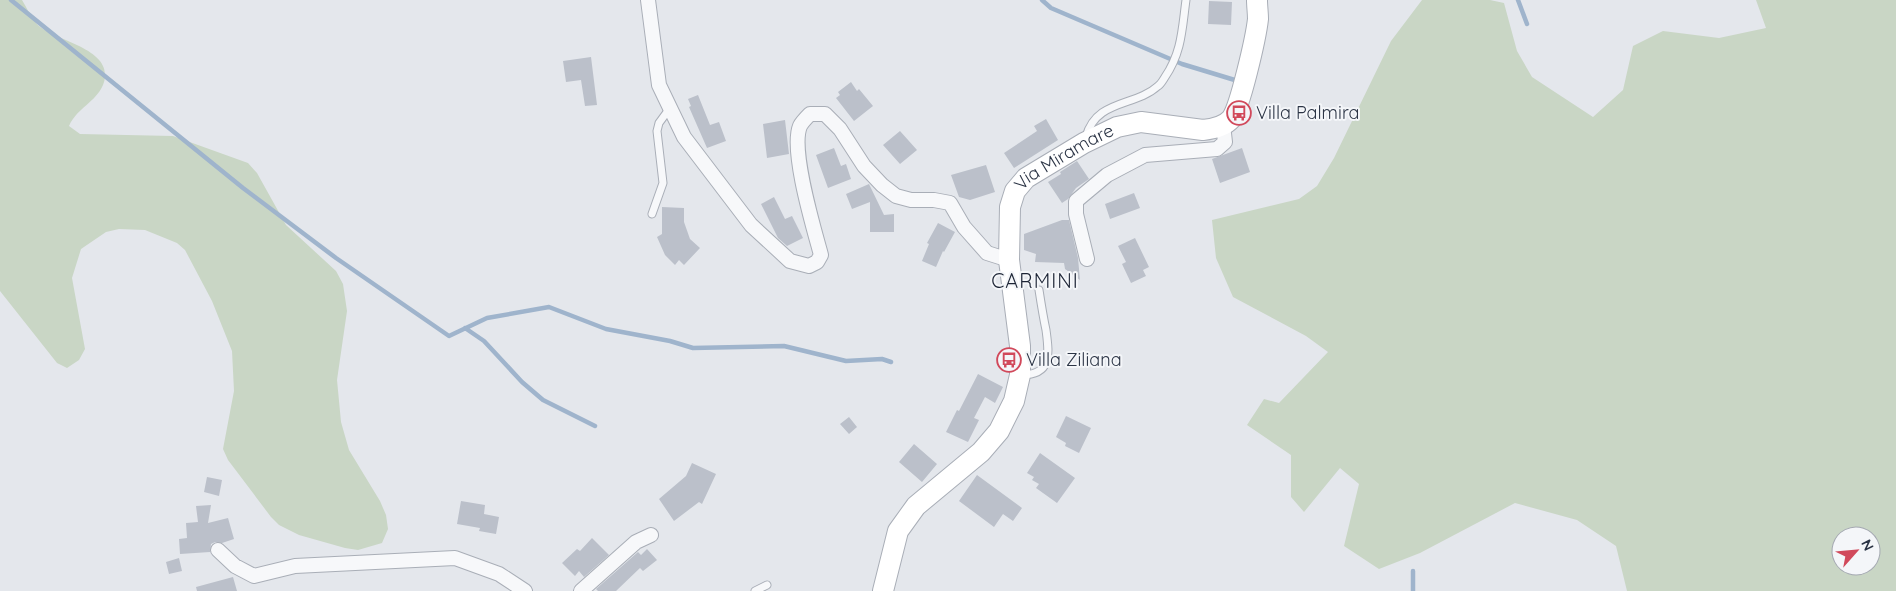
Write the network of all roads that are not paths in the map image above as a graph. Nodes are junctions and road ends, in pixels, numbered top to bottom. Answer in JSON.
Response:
{"nodes":[{"id":1,"x":648,"y":0,"type":"edge"},
{"id":2,"x":1186,"y":0,"type":"edge"},
{"id":3,"x":1256,"y":0,"type":"edge"},
{"id":4,"x":670,"y":108,"type":"junction"},
{"id":5,"x":1223,"y":125,"type":"junction"},
{"id":6,"x":1084,"y":143,"type":"junction"},
{"id":7,"x":652,"y":214,"type":"dead end"},
{"id":8,"x":1087,"y":259,"type":"dead end"},
{"id":9,"x":1009,"y":260,"type":"junction"},
{"id":10,"x":1039,"y":290,"type":"dead end"},
{"id":11,"x":1020,"y":375,"type":"junction"},
{"id":12,"x":651,"y":535,"type":"dead end"},
{"id":13,"x":218,"y":550,"type":"dead end"},
{"id":14,"x":767,"y":585,"type":"dead end"},
{"id":15,"x":526,"y":591,"type":"edge"},
{"id":16,"x":581,"y":591,"type":"edge"},
{"id":17,"x":755,"y":591,"type":"edge"},
{"id":18,"x":883,"y":591,"type":"edge"}],
"edges":[{"from":1,"to":4,"type":"street"},
{"from":2,"to":6,"type":"lane"},
{"from":3,"to":5,"type":"street"},
{"from":4,"to":7,"type":"lane"},
{"from":4,"to":9,"type":"street"},
{"from":5,"to":6,"type":"street","name":"Via Miramare"},
{"from":5,"to":8,"type":"street"},
{"from":6,"to":9,"type":"street","name":"Via Miramare"},
{"from":9,"to":11,"type":"street","name":"Via Miramare"},
{"from":10,"to":11,"type":"lane"},
{"from":11,"to":18,"type":"street","name":"Via Miramare"},
{"from":12,"to":16,"type":"street"},
{"from":13,"to":15,"type":"street"},
{"from":14,"to":17,"type":"lane"}]}
